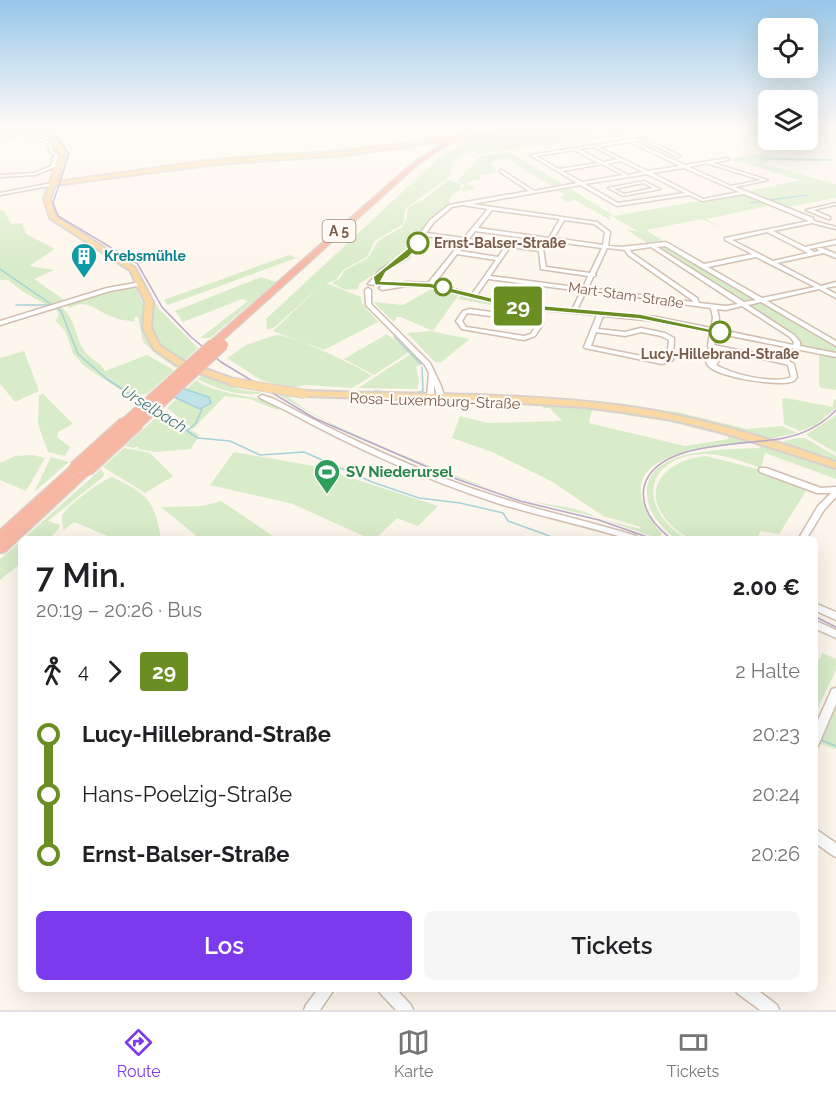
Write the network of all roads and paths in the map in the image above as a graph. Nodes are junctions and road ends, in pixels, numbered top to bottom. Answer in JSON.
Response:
{"nodes":[{"id":1,"x":33,"y":174,"type":"edge"},
{"id":2,"x":56,"y":174,"type":"edge"},
{"id":3,"x":122,"y":174,"type":"edge"},
{"id":4,"x":404,"y":174,"type":"edge"},
{"id":5,"x":410,"y":174,"type":"edge"},
{"id":6,"x":506,"y":174,"type":"edge"},
{"id":7,"x":565,"y":174,"type":"edge"},
{"id":8,"x":633,"y":174,"type":"edge"},
{"id":9,"x":651,"y":174,"type":"edge"},
{"id":10,"x":701,"y":174,"type":"edge"},
{"id":11,"x":747,"y":174,"type":"edge"},
{"id":12,"x":627,"y":175,"type":"joint"},
{"id":13,"x":0,"y":176,"type":"edge"},
{"id":14,"x":580,"y":183,"type":"junction"},
{"id":15,"x":668,"y":183,"type":"junction"},
{"id":16,"x":52,"y":184,"type":"junction"},
{"id":17,"x":652,"y":186,"type":"junction"},
{"id":18,"x":730,"y":187,"type":"junction"},
{"id":19,"x":532,"y":191,"type":"junction"},
{"id":20,"x":617,"y":192,"type":"junction"},
{"id":21,"x":743,"y":192,"type":"junction"},
{"id":22,"x":0,"y":194,"type":"edge"},
{"id":23,"x":689,"y":194,"type":"junction"},
{"id":24,"x":600,"y":195,"type":"junction"},
{"id":25,"x":461,"y":203,"type":"junction"},
{"id":26,"x":836,"y":204,"type":"edge"},
{"id":27,"x":490,"y":209,"type":"junction"},
{"id":28,"x":836,"y":215,"type":"edge"},
{"id":29,"x":563,"y":218,"type":"junction"},
{"id":30,"x":828,"y":218,"type":"junction"},
{"id":31,"x":811,"y":220,"type":"junction"},
{"id":32,"x":821,"y":221,"type":"junction"},
{"id":33,"x":836,"y":228,"type":"edge"},
{"id":34,"x":474,"y":230,"type":"junction"},
{"id":35,"x":768,"y":231,"type":"junction"},
{"id":36,"x":423,"y":234,"type":"junction"},
{"id":37,"x":517,"y":235,"type":"junction"},
{"id":38,"x":550,"y":240,"type":"junction"},
{"id":39,"x":465,"y":241,"type":"junction"},
{"id":40,"x":836,"y":242,"type":"edge"},
{"id":41,"x":509,"y":246,"type":"junction"},
{"id":42,"x":653,"y":246,"type":"junction"},
{"id":43,"x":816,"y":246,"type":"junction"},
{"id":44,"x":605,"y":247,"type":"junction"},
{"id":45,"x":804,"y":249,"type":"junction"},
{"id":46,"x":628,"y":250,"type":"junction"},
{"id":47,"x":824,"y":251,"type":"junction"},
{"id":48,"x":456,"y":252,"type":"junction"},
{"id":49,"x":813,"y":253,"type":"junction"},
{"id":50,"x":756,"y":255,"type":"junction"},
{"id":51,"x":836,"y":256,"type":"edge"},
{"id":52,"x":500,"y":259,"type":"junction"},
{"id":53,"x":771,"y":263,"type":"junction"},
{"id":54,"x":703,"y":266,"type":"junction"},
{"id":55,"x":593,"y":274,"type":"junction"},
{"id":56,"x":489,"y":277,"type":"junction"},
{"id":57,"x":141,"y":284,"type":"junction"},
{"id":58,"x":836,"y":284,"type":"edge"},
{"id":59,"x":430,"y":285,"type":"junction"},
{"id":60,"x":375,"y":287,"type":"junction"},
{"id":61,"x":819,"y":288,"type":"junction"},
{"id":62,"x":585,"y":290,"type":"junction"},
{"id":63,"x":474,"y":295,"type":"junction"},
{"id":64,"x":836,"y":297,"type":"edge"},
{"id":65,"x":764,"y":302,"type":"junction"},
{"id":66,"x":698,"y":305,"type":"junction"},
{"id":67,"x":744,"y":305,"type":"junction"},
{"id":68,"x":519,"y":306,"type":"junction"},
{"id":69,"x":714,"y":306,"type":"junction"},
{"id":70,"x":574,"y":311,"type":"junction"},
{"id":71,"x":601,"y":313,"type":"junction"},
{"id":72,"x":513,"y":317,"type":"junction"},
{"id":73,"x":0,"y":323,"type":"edge"},
{"id":74,"x":594,"y":330,"type":"junction"},
{"id":75,"x":712,"y":330,"type":"junction"},
{"id":76,"x":836,"y":344,"type":"edge"},
{"id":77,"x":218,"y":345,"type":"junction"},
{"id":78,"x":712,"y":348,"type":"junction"},
{"id":79,"x":796,"y":348,"type":"junction"},
{"id":80,"x":836,"y":355,"type":"edge"},
{"id":81,"x":432,"y":373,"type":"junction"},
{"id":82,"x":262,"y":397,"type":"dead end"},
{"id":83,"x":436,"y":400,"type":"junction"},
{"id":84,"x":836,"y":465,"type":"edge"},
{"id":85,"x":81,"y":469,"type":"junction"},
{"id":86,"x":764,"y":470,"type":"dead end"},
{"id":87,"x":836,"y":491,"type":"edge"},
{"id":88,"x":626,"y":536,"type":"edge"},
{"id":89,"x":804,"y":536,"type":"edge"},
{"id":90,"x":0,"y":537,"type":"edge"},
{"id":91,"x":0,"y":549,"type":"edge"},
{"id":92,"x":820,"y":606,"type":"edge"},
{"id":93,"x":836,"y":616,"type":"edge"},
{"id":94,"x":818,"y":625,"type":"edge"},
{"id":95,"x":836,"y":634,"type":"edge"},
{"id":96,"x":836,"y":692,"type":"edge"},
{"id":97,"x":818,"y":733,"type":"edge"},
{"id":98,"x":818,"y":837,"type":"edge"},
{"id":99,"x":836,"y":851,"type":"edge"},
{"id":100,"x":325,"y":992,"type":"edge"},
{"id":101,"x":389,"y":992,"type":"edge"},
{"id":102,"x":747,"y":992,"type":"edge"},
{"id":103,"x":310,"y":1010,"type":"edge"},
{"id":104,"x":406,"y":1010,"type":"edge"},
{"id":105,"x":772,"y":1010,"type":"edge"}],
"edges":[{"from":1,"to":13,"type":"street"},
{"from":2,"to":16,"type":"main road","name":"Rosa-Luxemburg-Straße"},
{"from":3,"to":16,"type":"main road","bridge":true},
{"from":4,"to":77,"type":"highway","number":"A 5"},
{"from":5,"to":77,"type":"highway","number":"A 5"},
{"from":6,"to":19,"type":"street"},
{"from":7,"to":14,"type":"street"},
{"from":8,"to":12,"type":"street"},
{"from":9,"to":15,"type":"street"},
{"from":10,"to":18,"type":"street"},
{"from":11,"to":18,"type":"street"},
{"from":12,"to":14,"type":"street"},
{"from":14,"to":19,"type":"street"},
{"from":14,"to":24,"type":"street"},
{"from":15,"to":17,"type":"street"},
{"from":15,"to":23,"type":"street"},
{"from":16,"to":22,"type":"street"},
{"from":16,"to":57,"type":"main road","name":"Rosa-Luxemburg-Straße"},
{"from":17,"to":20,"type":"street"},
{"from":17,"to":20,"type":"street"},
{"from":18,"to":21,"type":"street"},
{"from":19,"to":25,"type":"street"},
{"from":20,"to":24,"type":"street"},
{"from":21,"to":23,"type":"street"},
{"from":21,"to":31,"type":"street"},
{"from":23,"to":24,"type":"street"},
{"from":25,"to":27,"type":"street"},
{"from":25,"to":36,"type":"street"},
{"from":26,"to":30,"type":"street"},
{"from":27,"to":29,"type":"street"},
{"from":27,"to":34,"type":"street"},
{"from":28,"to":30,"type":"street"},
{"from":29,"to":38,"type":"street"},
{"from":29,"to":44,"type":"street"},
{"from":30,"to":32,"type":"street"},
{"from":31,"to":32,"type":"street"},
{"from":31,"to":35,"type":"street"},
{"from":32,"to":33,"type":"street"},
{"from":34,"to":37,"type":"street"},
{"from":34,"to":39,"type":"street"},
{"from":35,"to":45,"type":"street"},
{"from":35,"to":50,"type":"street"},
{"from":36,"to":39,"type":"street"},
{"from":36,"to":60,"type":"street"},
{"from":37,"to":38,"type":"street"},
{"from":37,"to":41,"type":"street"},
{"from":38,"to":44,"type":"street"},
{"from":39,"to":41,"type":"street"},
{"from":39,"to":48,"type":"street"},
{"from":40,"to":43,"type":"street"},
{"from":41,"to":52,"type":"street"},
{"from":41,"to":55,"type":"street"},
{"from":42,"to":46,"type":"street"},
{"from":42,"to":54,"type":"street"},
{"from":42,"to":67,"type":"street"},
{"from":43,"to":45,"type":"street"},
{"from":43,"to":47,"type":"street"},
{"from":44,"to":46,"type":"street"},
{"from":44,"to":55,"type":"street"},
{"from":45,"to":49,"type":"street"},
{"from":46,"to":66,"type":"street"},
{"from":47,"to":49,"type":"street"},
{"from":47,"to":51,"type":"street"},
{"from":48,"to":52,"type":"street"},
{"from":48,"to":59,"type":"street"},
{"from":49,"to":53,"type":"street"},
{"from":50,"to":53,"type":"street"},
{"from":50,"to":54,"type":"street"},
{"from":52,"to":56,"type":"street"},
{"from":53,"to":61,"type":"street"},
{"from":54,"to":65,"type":"street"},
{"from":55,"to":62,"type":"street"},
{"from":56,"to":62,"type":"street","name":"Mart-Stam-Straße"},
{"from":56,"to":63,"type":"street"},
{"from":57,"to":73,"type":"street"},
{"from":57,"to":83,"type":"main road","name":"Rosa-Luxemburg-Straße","bridge":true},
{"from":58,"to":61,"type":"street","name":"Mart-Stam-Straße"},
{"from":59,"to":60,"type":"street"},
{"from":59,"to":63,"type":"street"},
{"from":60,"to":81,"type":"street"},
{"from":61,"to":64,"type":"street"},
{"from":61,"to":65,"type":"street","name":"Mart-Stam-Straße"},
{"from":62,"to":66,"type":"street","name":"Mart-Stam-Straße"},
{"from":62,"to":70,"type":"street"},
{"from":63,"to":68,"type":"street"},
{"from":65,"to":67,"type":"street","name":"Mart-Stam-Straße"},
{"from":65,"to":76,"type":"street"},
{"from":66,"to":69,"type":"street","name":"Mart-Stam-Straße"},
{"from":67,"to":69,"type":"street","name":"Mart-Stam-Straße"},
{"from":67,"to":79,"type":"street"},
{"from":68,"to":70,"type":"street"},
{"from":68,"to":72,"type":"street"},
{"from":69,"to":75,"type":"street"},
{"from":70,"to":71,"type":"street"},
{"from":71,"to":74,"type":"street"},
{"from":71,"to":75,"type":"street"},
{"from":72,"to":72,"type":"street"},
{"from":74,"to":74,"type":"street"},
{"from":75,"to":78,"type":"street"},
{"from":75,"to":79,"type":"street"},
{"from":77,"to":85,"type":"highway","number":"A 5","bridge":true},
{"from":78,"to":78,"type":"street"},
{"from":79,"to":80,"type":"street"},
{"from":81,"to":83,"type":"street"},
{"from":81,"to":83,"type":"street"},
{"from":82,"to":88,"type":"street"},
{"from":83,"to":84,"type":"main road","name":"Rosa-Luxemburg-Straße"},
{"from":85,"to":90,"type":"highway","number":"A 5"},
{"from":85,"to":91,"type":"highway","number":"A 5"},
{"from":86,"to":87,"type":"street"},
{"from":87,"to":89,"type":"street"},
{"from":92,"to":93,"type":"street"},
{"from":94,"to":95,"type":"street"},
{"from":96,"to":97,"type":"street"},
{"from":98,"to":99,"type":"street"},
{"from":100,"to":103,"type":"street"},
{"from":101,"to":104,"type":"street"},
{"from":102,"to":105,"type":"street"}]}
